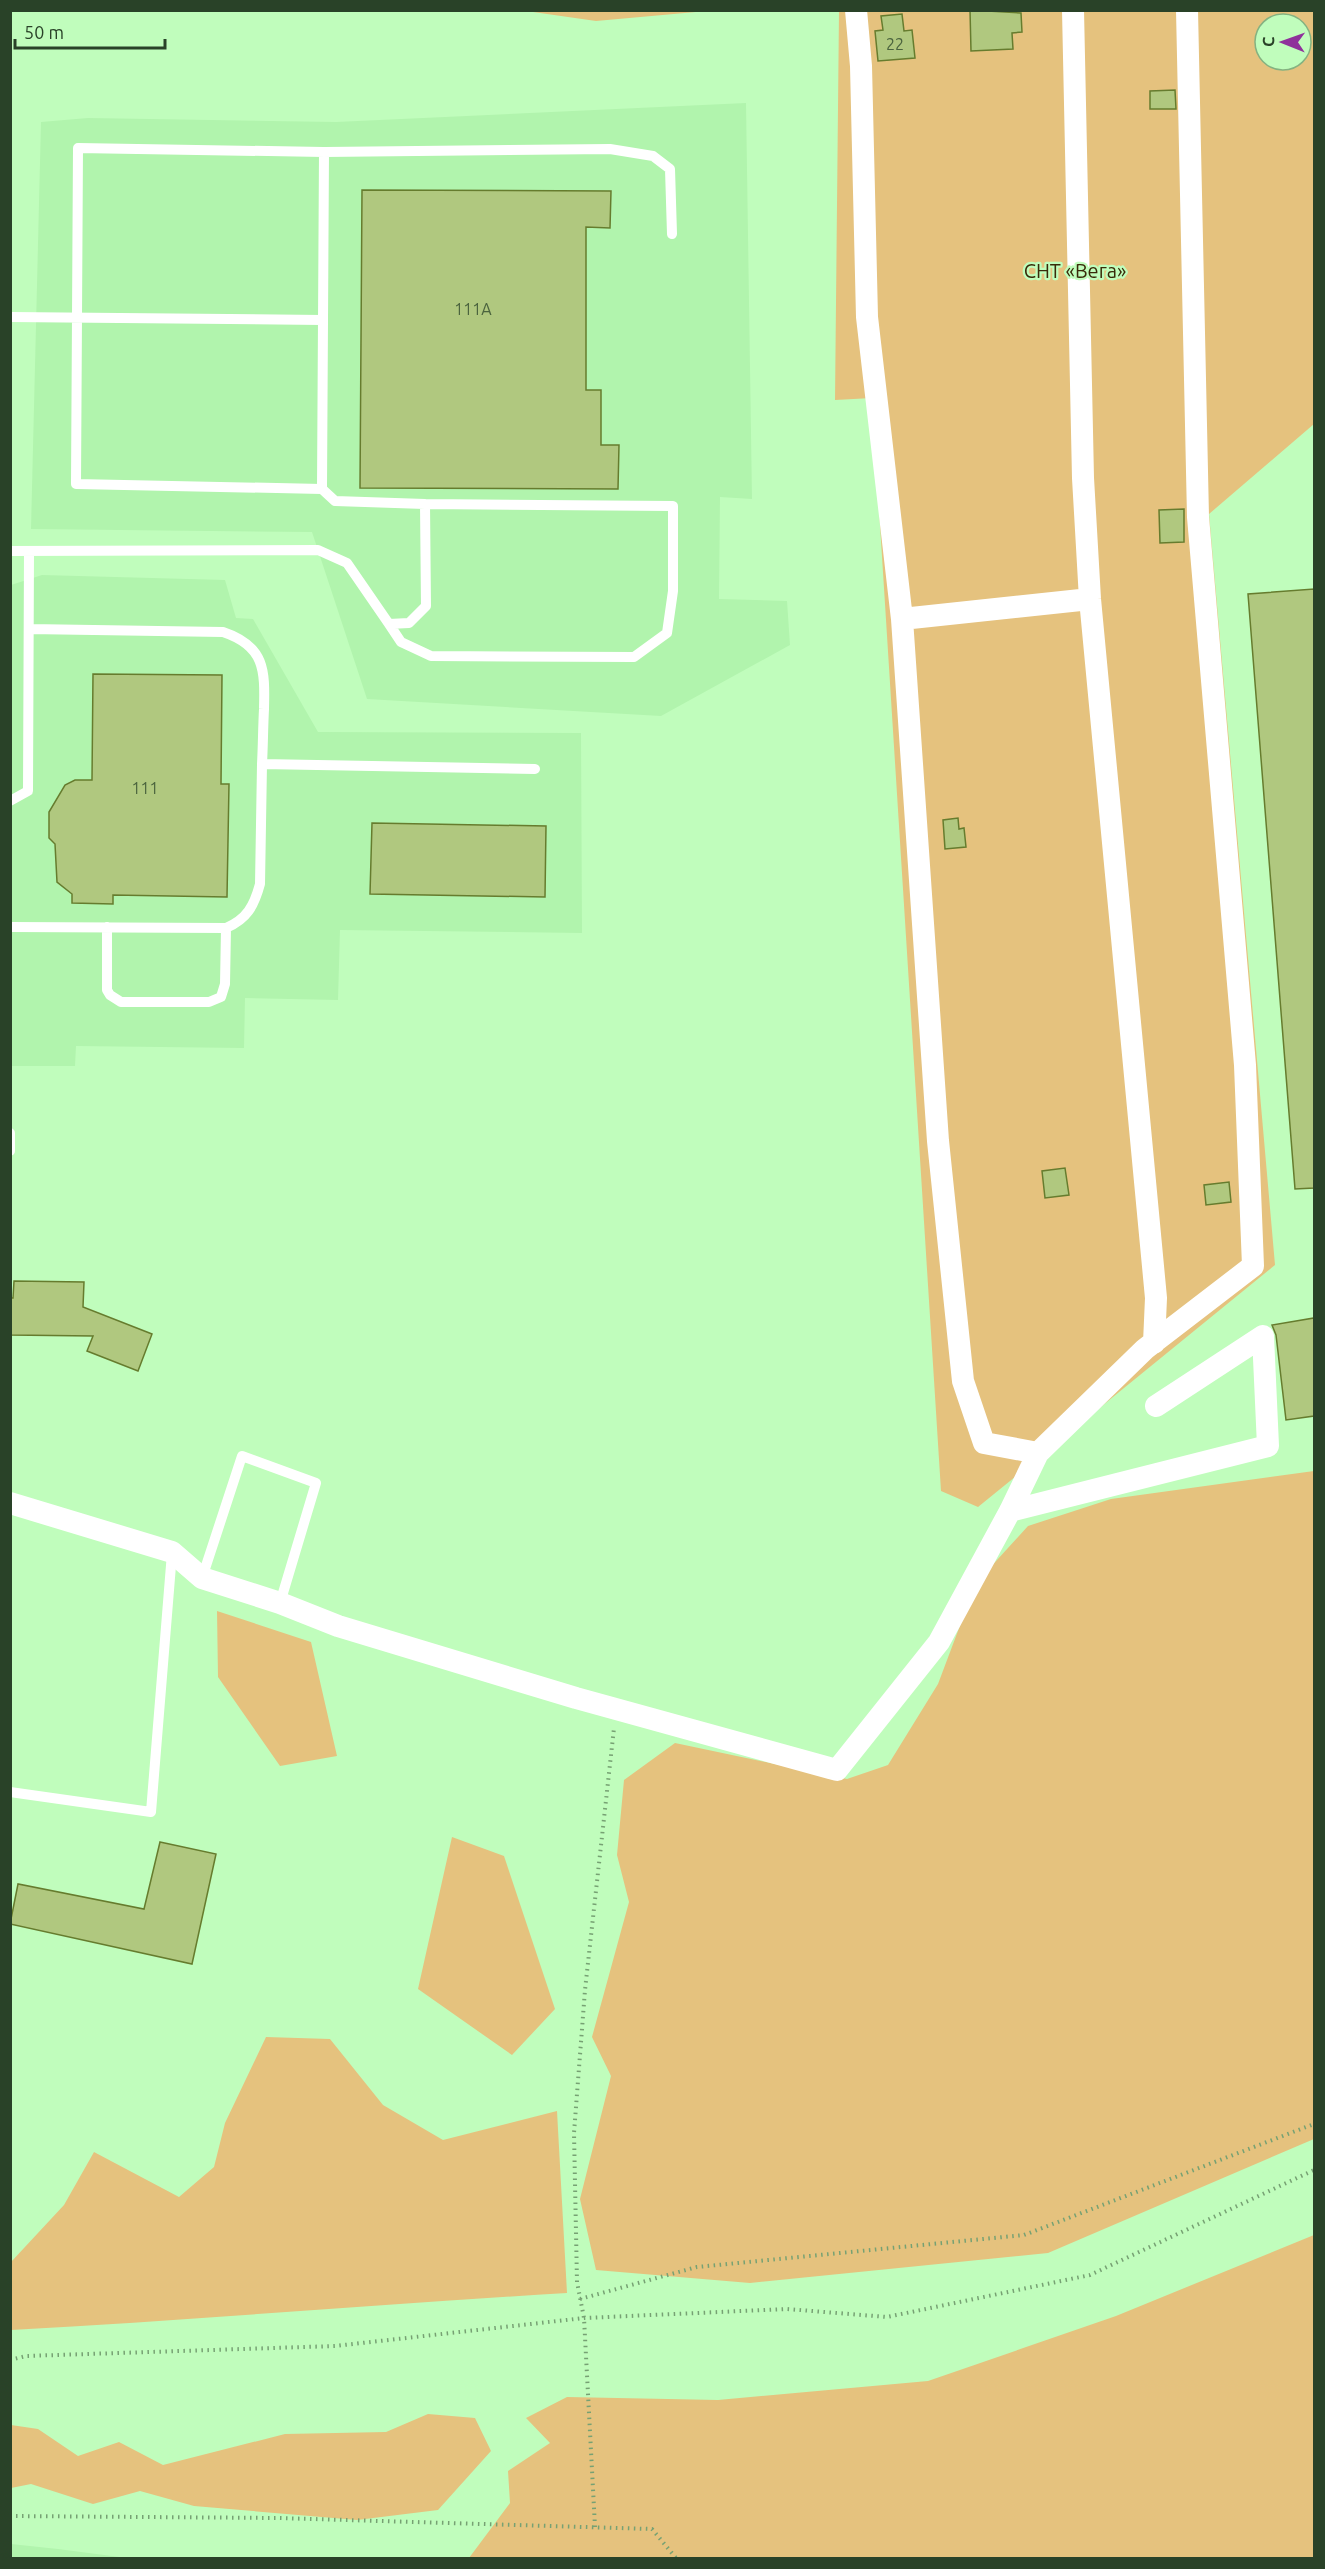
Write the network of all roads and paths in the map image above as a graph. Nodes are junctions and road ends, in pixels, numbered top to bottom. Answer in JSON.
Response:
{"nodes":[{"id":1,"x":856,"y":10,"type":"edge"},
{"id":2,"x":1073,"y":10,"type":"edge"},
{"id":3,"x":1187,"y":10,"type":"edge"},
{"id":4,"x":324,"y":152,"type":"junction"},
{"id":5,"x":672,"y":234,"type":"dead end"},
{"id":6,"x":10,"y":317,"type":"edge"},
{"id":7,"x":77,"y":318,"type":"junction"},
{"id":8,"x":323,"y":320,"type":"junction"},
{"id":9,"x":322,"y":489,"type":"junction"},
{"id":10,"x":425,"y":504,"type":"junction"},
{"id":11,"x":10,"y":551,"type":"edge"},
{"id":12,"x":29,"y":552,"type":"junction"},
{"id":13,"x":1090,"y":599,"type":"junction"},
{"id":14,"x":903,"y":619,"type":"junction"},
{"id":15,"x":389,"y":624,"type":"junction"},
{"id":16,"x":29,"y":628,"type":"junction"},
{"id":17,"x":262,"y":764,"type":"junction"},
{"id":18,"x":535,"y":769,"type":"dead end"},
{"id":19,"x":10,"y":801,"type":"edge"},
{"id":20,"x":10,"y":927,"type":"edge"},
{"id":21,"x":107,"y":927,"type":"junction"},
{"id":22,"x":226,"y":928,"type":"junction"},
{"id":23,"x":10,"y":1133,"type":"edge"},
{"id":24,"x":10,"y":1151,"type":"edge"},
{"id":25,"x":1154,"y":1343,"type":"junction"},
{"id":26,"x":1156,"y":1406,"type":"dead end"},
{"id":27,"x":1038,"y":1452,"type":"junction"},
{"id":28,"x":10,"y":1503,"type":"edge"},
{"id":29,"x":1010,"y":1511,"type":"junction"},
{"id":30,"x":172,"y":1552,"type":"junction"},
{"id":31,"x":202,"y":1578,"type":"junction"},
{"id":32,"x":280,"y":1603,"type":"junction"},
{"id":33,"x":617,"y":1709,"type":"junction"},
{"id":34,"x":10,"y":1792,"type":"edge"},
{"id":35,"x":1314,"y":2124,"type":"edge"},
{"id":36,"x":1314,"y":2170,"type":"edge"},
{"id":37,"x":580,"y":2299,"type":"junction"},
{"id":38,"x":584,"y":2318,"type":"junction"},
{"id":39,"x":10,"y":2361,"type":"edge"},
{"id":40,"x":10,"y":2516,"type":"edge"},
{"id":41,"x":595,"y":2527,"type":"junction"},
{"id":42,"x":676,"y":2559,"type":"edge"}],
"edges":[{"from":1,"to":14,"type":"street"},
{"from":2,"to":13,"type":"street"},
{"from":3,"to":25,"type":"street"},
{"from":4,"to":5,"type":"lane"},
{"from":4,"to":7,"type":"lane"},
{"from":4,"to":8,"type":"lane"},
{"from":6,"to":7,"type":"lane"},
{"from":7,"to":8,"type":"lane"},
{"from":7,"to":9,"type":"lane"},
{"from":8,"to":9,"type":"lane"},
{"from":9,"to":10,"type":"lane"},
{"from":10,"to":15,"type":"lane"},
{"from":10,"to":15,"type":"lane"},
{"from":11,"to":12,"type":"lane"},
{"from":12,"to":15,"type":"lane"},
{"from":12,"to":16,"type":"lane"},
{"from":13,"to":14,"type":"street"},
{"from":13,"to":25,"type":"street"},
{"from":14,"to":27,"type":"street"},
{"from":16,"to":17,"type":"lane"},
{"from":16,"to":19,"type":"lane"},
{"from":17,"to":18,"type":"lane"},
{"from":17,"to":22,"type":"lane"},
{"from":20,"to":21,"type":"lane"},
{"from":21,"to":22,"type":"lane"},
{"from":21,"to":22,"type":"lane"},
{"from":23,"to":24,"type":"lane"},
{"from":25,"to":27,"type":"street"},
{"from":26,"to":29,"type":"street"},
{"from":27,"to":29,"type":"street"},
{"from":28,"to":30,"type":"street"},
{"from":29,"to":33,"type":"street"},
{"from":30,"to":31,"type":"street"},
{"from":30,"to":34,"type":"lane"},
{"from":31,"to":32,"type":"street"},
{"from":31,"to":32,"type":"lane"},
{"from":32,"to":33,"type":"street"},
{"from":33,"to":37,"type":"path"},
{"from":35,"to":37,"type":"path"},
{"from":36,"to":38,"type":"path"},
{"from":37,"to":38,"type":"path"},
{"from":38,"to":39,"type":"path"},
{"from":38,"to":41,"type":"path"},
{"from":40,"to":41,"type":"path"},
{"from":41,"to":42,"type":"path"}]}
